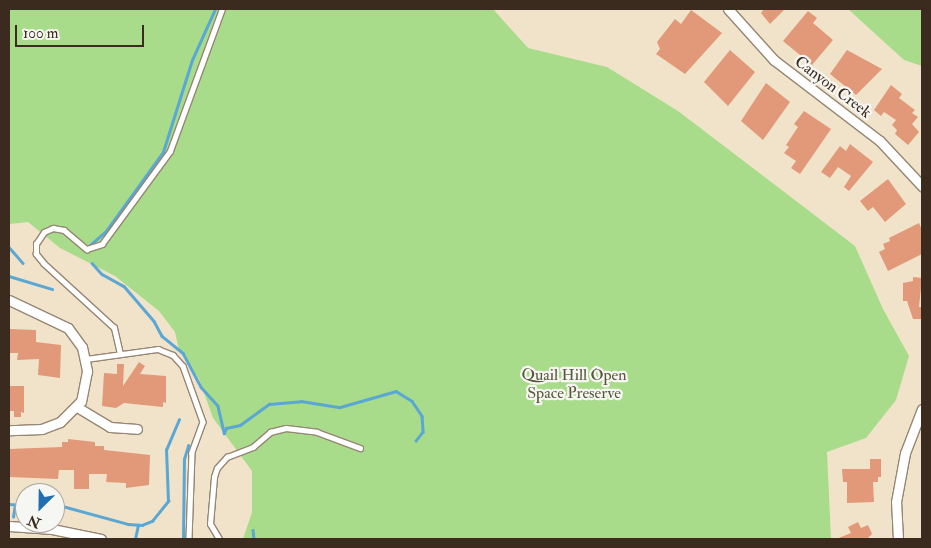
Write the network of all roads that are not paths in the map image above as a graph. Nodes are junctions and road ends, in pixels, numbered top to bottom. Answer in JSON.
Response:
{"nodes":[{"id":1,"x":222,"y":9,"type":"edge"},
{"id":2,"x":728,"y":9,"type":"edge"},
{"id":3,"x":922,"y":186,"type":"edge"},
{"id":4,"x":9,"y":300,"type":"edge"},
{"id":5,"x":120,"y":354,"type":"junction"},
{"id":6,"x":86,"y":359,"type":"junction"},
{"id":7,"x":77,"y":407,"type":"junction"},
{"id":8,"x":922,"y":409,"type":"edge"},
{"id":9,"x":137,"y":429,"type":"dead end"},
{"id":10,"x":9,"y":430,"type":"edge"},
{"id":11,"x":360,"y":448,"type":"dead end"},
{"id":12,"x":9,"y":526,"type":"edge"},
{"id":13,"x":101,"y":539,"type":"edge"},
{"id":14,"x":189,"y":539,"type":"edge"},
{"id":15,"x":218,"y":539,"type":"edge"},
{"id":16,"x":898,"y":539,"type":"edge"}],
"edges":[{"from":1,"to":5,"type":"lane"},
{"from":2,"to":3,"type":"street","name":"Canyon Creek"},
{"from":4,"to":6,"type":"street"},
{"from":5,"to":6,"type":"lane"},
{"from":5,"to":14,"type":"lane"},
{"from":6,"to":7,"type":"street"},
{"from":7,"to":9,"type":"street"},
{"from":7,"to":10,"type":"street"},
{"from":8,"to":16,"type":"street"},
{"from":11,"to":15,"type":"lane"},
{"from":12,"to":13,"type":"street"}]}
